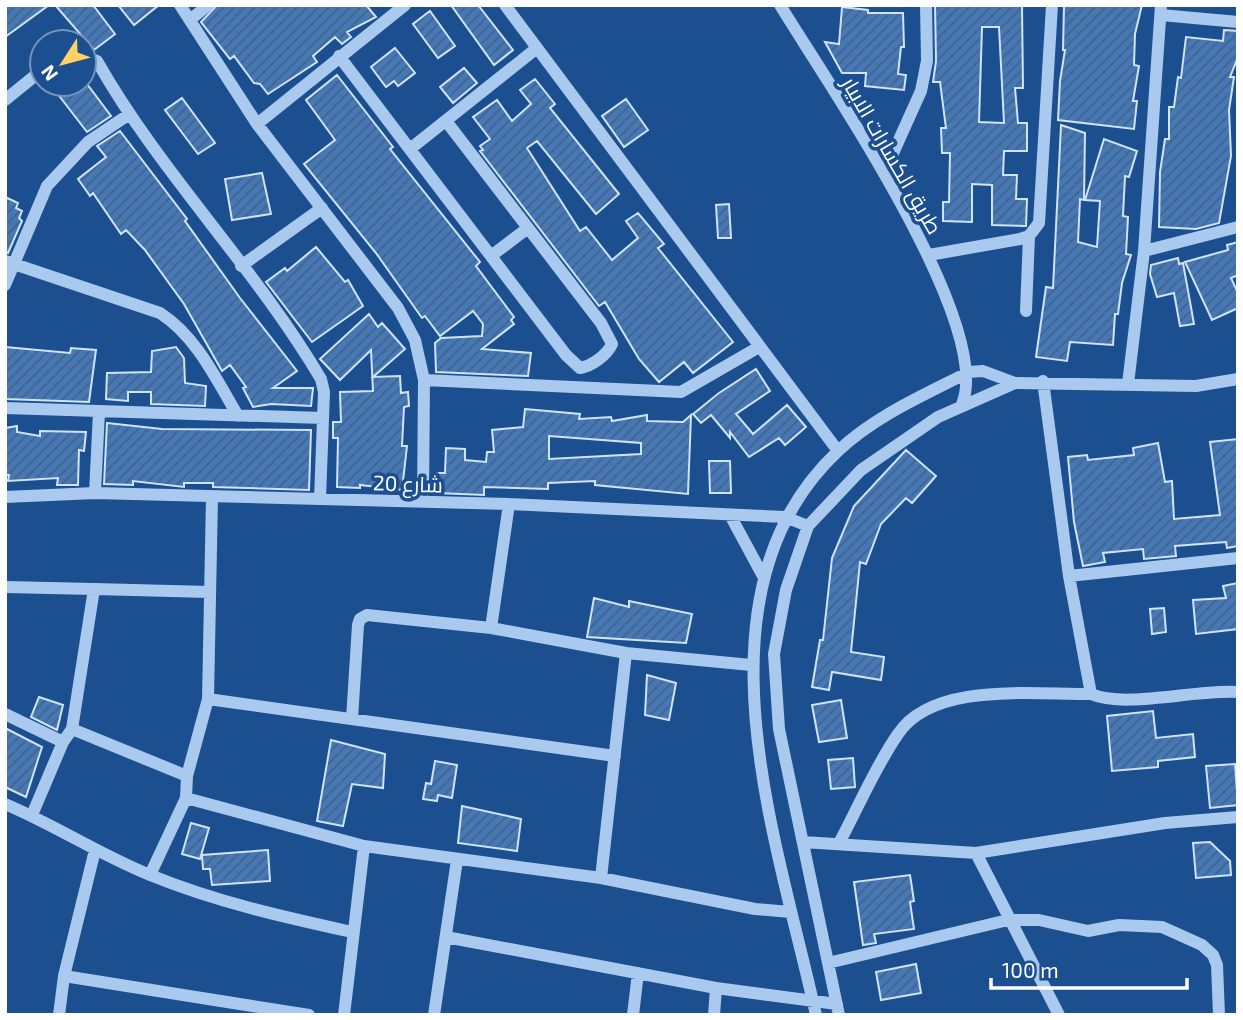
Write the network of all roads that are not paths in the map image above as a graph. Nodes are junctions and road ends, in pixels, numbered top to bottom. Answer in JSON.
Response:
{"nodes":[{"id":1,"x":180,"y":5,"type":"edge"},
{"id":2,"x":208,"y":5,"type":"edge"},
{"id":3,"x":405,"y":5,"type":"edge"},
{"id":4,"x":505,"y":5,"type":"edge"},
{"id":5,"x":780,"y":5,"type":"edge"},
{"id":6,"x":926,"y":5,"type":"edge"},
{"id":7,"x":1052,"y":5,"type":"edge"},
{"id":8,"x":1161,"y":10,"type":"edge"},
{"id":9,"x":190,"y":20,"type":"junction"},
{"id":10,"x":1238,"y":22,"type":"edge"},
{"id":11,"x":537,"y":48,"type":"junction"},
{"id":12,"x":339,"y":56,"type":"junction"},
{"id":13,"x":98,"y":63,"type":"edge"},
{"id":14,"x":28,"y":81,"type":"edge"},
{"id":15,"x":5,"y":100,"type":"edge"},
{"id":16,"x":128,"y":115,"type":"junction"},
{"id":17,"x":446,"y":121,"type":"junction"},
{"id":18,"x":257,"y":124,"type":"junction"},
{"id":19,"x":410,"y":149,"type":"junction"},
{"id":20,"x":885,"y":171,"type":"junction"},
{"id":21,"x":322,"y":208,"type":"junction"},
{"id":22,"x":1238,"y":227,"type":"edge"},
{"id":23,"x":528,"y":228,"type":"junction"},
{"id":24,"x":1029,"y":236,"type":"junction"},
{"id":25,"x":1144,"y":251,"type":"junction"},
{"id":26,"x":929,"y":255,"type":"junction"},
{"id":27,"x":491,"y":256,"type":"junction"},
{"id":28,"x":10,"y":264,"type":"edge"},
{"id":29,"x":241,"y":266,"type":"junction"},
{"id":30,"x":5,"y":285,"type":"edge"},
{"id":31,"x":1026,"y":311,"type":"dead end"},
{"id":32,"x":759,"y":347,"type":"junction"},
{"id":33,"x":969,"y":372,"type":"junction"},
{"id":34,"x":1238,"y":379,"type":"edge"},
{"id":35,"x":424,"y":380,"type":"junction"},
{"id":36,"x":1043,"y":381,"type":"junction"},
{"id":37,"x":1015,"y":383,"type":"junction"},
{"id":38,"x":1128,"y":384,"type":"junction"},
{"id":39,"x":962,"y":404,"type":"junction"},
{"id":40,"x":5,"y":408,"type":"edge"},
{"id":41,"x":99,"y":412,"type":"junction"},
{"id":42,"x":238,"y":416,"type":"junction"},
{"id":43,"x":323,"y":418,"type":"junction"},
{"id":44,"x":838,"y":451,"type":"junction"},
{"id":45,"x":95,"y":493,"type":"junction"},
{"id":46,"x":5,"y":497,"type":"edge"},
{"id":47,"x":212,"y":497,"type":"junction"},
{"id":48,"x":320,"y":499,"type":"junction"},
{"id":49,"x":423,"y":502,"type":"junction"},
{"id":50,"x":509,"y":504,"type":"junction"},
{"id":51,"x":730,"y":514,"type":"junction"},
{"id":52,"x":785,"y":517,"type":"junction"},
{"id":53,"x":808,"y":526,"type":"junction"},
{"id":54,"x":1238,"y":558,"type":"edge"},
{"id":55,"x":1069,"y":576,"type":"junction"},
{"id":56,"x":764,"y":578,"type":"junction"},
{"id":57,"x":5,"y":587,"type":"edge"},
{"id":58,"x":94,"y":589,"type":"junction"},
{"id":59,"x":210,"y":592,"type":"junction"},
{"id":60,"x":491,"y":628,"type":"junction"},
{"id":61,"x":626,"y":653,"type":"junction"},
{"id":62,"x":751,"y":665,"type":"junction"},
{"id":63,"x":1238,"y":692,"type":"edge"},
{"id":64,"x":1091,"y":694,"type":"junction"},
{"id":65,"x":208,"y":699,"type":"junction"},
{"id":66,"x":5,"y":714,"type":"edge"},
{"id":67,"x":352,"y":719,"type":"junction"},
{"id":68,"x":72,"y":729,"type":"junction"},
{"id":69,"x":63,"y":742,"type":"junction"},
{"id":70,"x":615,"y":756,"type":"junction"},
{"id":71,"x":187,"y":776,"type":"junction"},
{"id":72,"x":186,"y":798,"type":"junction"},
{"id":73,"x":5,"y":804,"type":"edge"},
{"id":74,"x":32,"y":816,"type":"junction"},
{"id":75,"x":1238,"y":817,"type":"edge"},
{"id":76,"x":803,"y":842,"type":"junction"},
{"id":77,"x":839,"y":844,"type":"junction"},
{"id":78,"x":364,"y":846,"type":"junction"},
{"id":79,"x":95,"y":850,"type":"junction"},
{"id":80,"x":976,"y":853,"type":"junction"},
{"id":81,"x":457,"y":860,"type":"junction"},
{"id":82,"x":150,"y":876,"type":"junction"},
{"id":83,"x":601,"y":878,"type":"junction"},
{"id":84,"x":790,"y":912,"type":"junction"},
{"id":85,"x":1008,"y":920,"type":"junction"},
{"id":86,"x":352,"y":932,"type":"junction"},
{"id":87,"x":446,"y":937,"type":"junction"},
{"id":88,"x":828,"y":963,"type":"junction"},
{"id":89,"x":638,"y":973,"type":"junction"},
{"id":90,"x":64,"y":976,"type":"junction"},
{"id":91,"x":716,"y":988,"type":"junction"},
{"id":92,"x":813,"y":1000,"type":"junction"},
{"id":93,"x":838,"y":1009,"type":"edge"},
{"id":94,"x":58,"y":1015,"type":"edge"},
{"id":95,"x":309,"y":1015,"type":"edge"},
{"id":96,"x":344,"y":1015,"type":"edge"},
{"id":97,"x":434,"y":1015,"type":"edge"},
{"id":98,"x":633,"y":1015,"type":"edge"},
{"id":99,"x":714,"y":1015,"type":"edge"},
{"id":100,"x":816,"y":1015,"type":"edge"},
{"id":101,"x":1059,"y":1015,"type":"edge"},
{"id":102,"x":1219,"y":1015,"type":"edge"}],
"edges":[{"from":1,"to":9,"type":"street"},
{"from":2,"to":9,"type":"street"},
{"from":3,"to":12,"type":"street"},
{"from":4,"to":11,"type":"street"},
{"from":5,"to":20,"type":"street","name":"طريق الكسارات الابيار"},
{"from":6,"to":20,"type":"street"},
{"from":7,"to":24,"type":"street"},
{"from":8,"to":10,"type":"street"},
{"from":8,"to":25,"type":"street"},
{"from":9,"to":18,"type":"street"},
{"from":11,"to":17,"type":"street"},
{"from":11,"to":32,"type":"street"},
{"from":12,"to":18,"type":"street"},
{"from":12,"to":19,"type":"street"},
{"from":13,"to":16,"type":"street"},
{"from":14,"to":15,"type":"street"},
{"from":16,"to":28,"type":"street"},
{"from":16,"to":29,"type":"street"},
{"from":17,"to":19,"type":"street"},
{"from":17,"to":23,"type":"street"},
{"from":18,"to":21,"type":"street"},
{"from":19,"to":27,"type":"street"},
{"from":20,"to":26,"type":"street","name":"طريق الكسارات الابيار"},
{"from":21,"to":29,"type":"street"},
{"from":21,"to":35,"type":"street"},
{"from":22,"to":25,"type":"street"},
{"from":23,"to":27,"type":"street"},
{"from":23,"to":27,"type":"street"},
{"from":24,"to":26,"type":"street"},
{"from":24,"to":31,"type":"street"},
{"from":25,"to":38,"type":"street"},
{"from":26,"to":33,"type":"street","name":"طريق الكسارات الابيار"},
{"from":28,"to":30,"type":"street"},
{"from":28,"to":42,"type":"street"},
{"from":29,"to":43,"type":"street"},
{"from":32,"to":35,"type":"street"},
{"from":32,"to":44,"type":"street"},
{"from":33,"to":37,"type":"street"},
{"from":33,"to":39,"type":"street"},
{"from":33,"to":44,"type":"street"},
{"from":34,"to":38,"type":"street"},
{"from":35,"to":49,"type":"street"},
{"from":36,"to":37,"type":"street"},
{"from":36,"to":38,"type":"street"},
{"from":36,"to":55,"type":"street"},
{"from":37,"to":39,"type":"street"},
{"from":39,"to":53,"type":"street"},
{"from":40,"to":41,"type":"street"},
{"from":41,"to":42,"type":"street"},
{"from":41,"to":45,"type":"street"},
{"from":42,"to":43,"type":"street"},
{"from":43,"to":48,"type":"street"},
{"from":44,"to":52,"type":"street"},
{"from":45,"to":46,"type":"street","name":"شارع 20"},
{"from":45,"to":47,"type":"street","name":"شارع 20"},
{"from":47,"to":48,"type":"street","name":"شارع 20"},
{"from":47,"to":59,"type":"street"},
{"from":48,"to":49,"type":"street","name":"شارع 20"},
{"from":49,"to":50,"type":"street","name":"شارع 20"},
{"from":50,"to":51,"type":"street","name":"شارع 20"},
{"from":50,"to":60,"type":"street"},
{"from":51,"to":52,"type":"street","name":"شارع 20"},
{"from":51,"to":56,"type":"street"},
{"from":52,"to":53,"type":"street","name":"شارع 20"},
{"from":52,"to":56,"type":"street"},
{"from":53,"to":76,"type":"street"},
{"from":54,"to":55,"type":"street"},
{"from":55,"to":64,"type":"street"},
{"from":56,"to":62,"type":"street"},
{"from":57,"to":58,"type":"street"},
{"from":58,"to":59,"type":"street"},
{"from":58,"to":68,"type":"street"},
{"from":59,"to":65,"type":"street"},
{"from":60,"to":61,"type":"street"},
{"from":60,"to":67,"type":"street"},
{"from":61,"to":62,"type":"street"},
{"from":61,"to":70,"type":"street"},
{"from":62,"to":84,"type":"street"},
{"from":63,"to":64,"type":"street"},
{"from":64,"to":77,"type":"street"},
{"from":65,"to":67,"type":"street"},
{"from":65,"to":71,"type":"street"},
{"from":66,"to":69,"type":"street"},
{"from":67,"to":70,"type":"street"},
{"from":68,"to":69,"type":"street"},
{"from":68,"to":71,"type":"street"},
{"from":69,"to":74,"type":"street"},
{"from":70,"to":83,"type":"street"},
{"from":71,"to":72,"type":"street"},
{"from":72,"to":78,"type":"street"},
{"from":72,"to":82,"type":"street"},
{"from":73,"to":74,"type":"street"},
{"from":74,"to":79,"type":"street"},
{"from":75,"to":80,"type":"street"},
{"from":76,"to":77,"type":"street"},
{"from":76,"to":88,"type":"street"},
{"from":77,"to":80,"type":"street"},
{"from":78,"to":81,"type":"street"},
{"from":78,"to":86,"type":"street"},
{"from":79,"to":82,"type":"street"},
{"from":79,"to":90,"type":"street"},
{"from":80,"to":85,"type":"street"},
{"from":81,"to":83,"type":"street"},
{"from":81,"to":87,"type":"street"},
{"from":82,"to":86,"type":"street"},
{"from":83,"to":84,"type":"street"},
{"from":84,"to":92,"type":"street"},
{"from":85,"to":88,"type":"street"},
{"from":85,"to":101,"type":"street"},
{"from":85,"to":102,"type":"street"},
{"from":86,"to":96,"type":"street"},
{"from":87,"to":89,"type":"street"},
{"from":87,"to":97,"type":"street"},
{"from":88,"to":93,"type":"street"},
{"from":89,"to":91,"type":"street"},
{"from":89,"to":98,"type":"street"},
{"from":90,"to":94,"type":"street"},
{"from":90,"to":95,"type":"street"},
{"from":91,"to":92,"type":"street"},
{"from":91,"to":99,"type":"street"},
{"from":92,"to":93,"type":"street"},
{"from":92,"to":100,"type":"street"}]}
